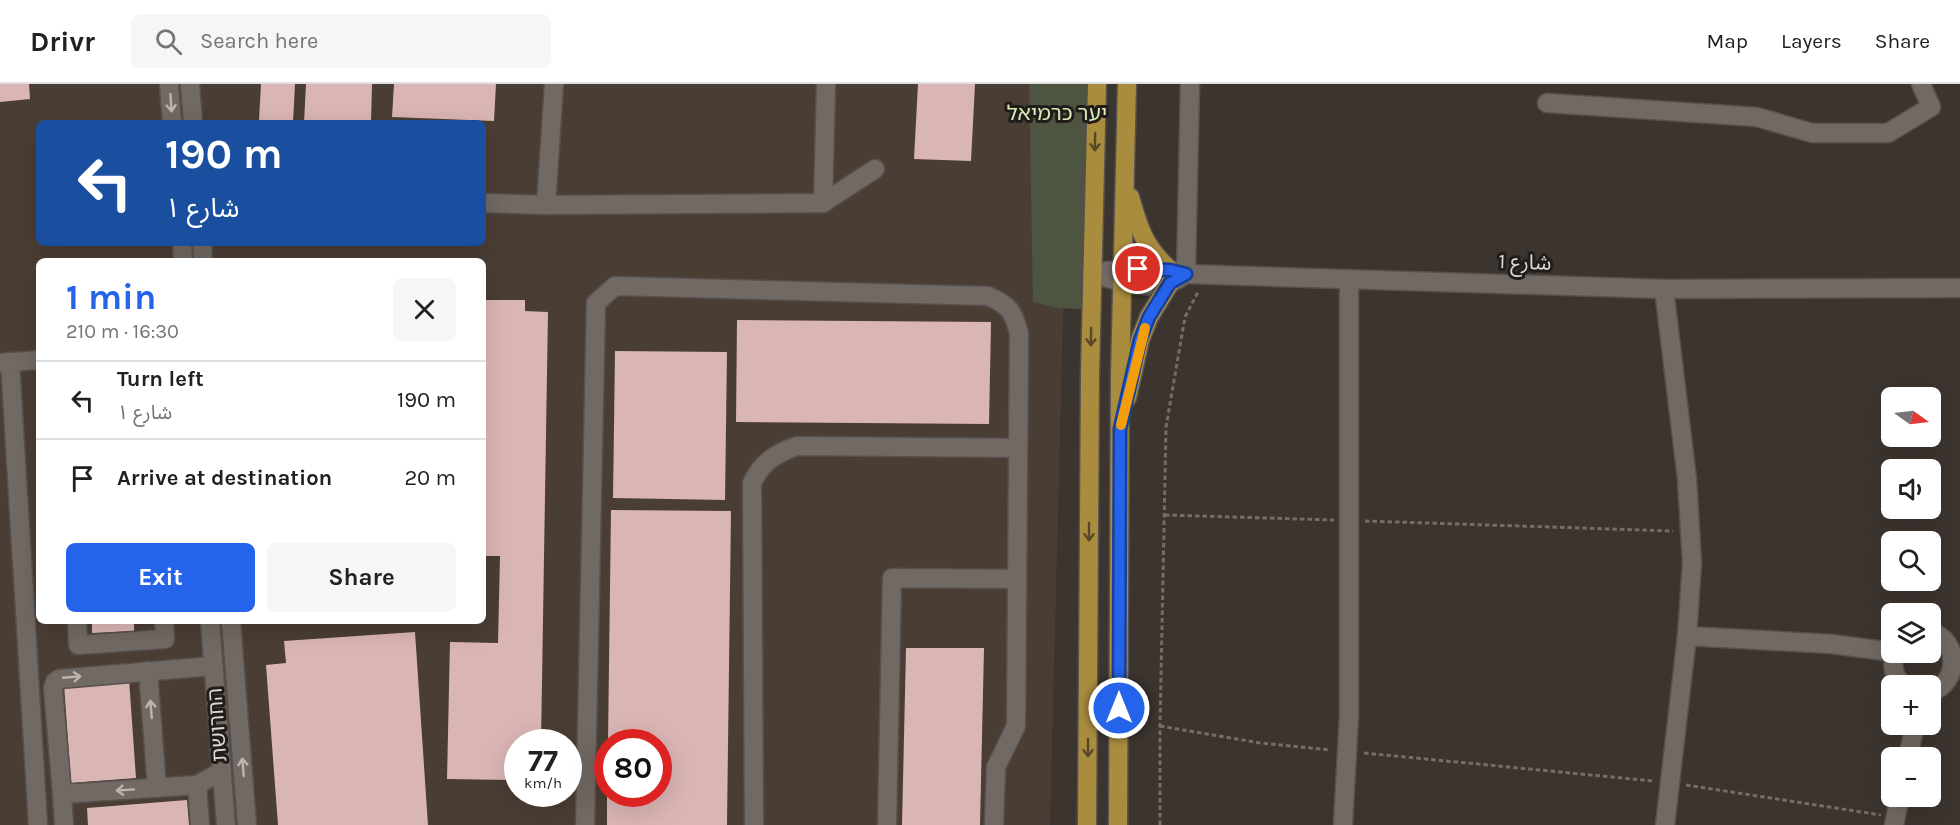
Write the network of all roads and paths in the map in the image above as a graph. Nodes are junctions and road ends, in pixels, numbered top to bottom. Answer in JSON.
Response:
{"nodes":[{"id":1,"x":169,"y":84,"type":"edge"},
{"id":2,"x":190,"y":84,"type":"edge"},
{"id":3,"x":554,"y":84,"type":"edge"},
{"id":4,"x":826,"y":84,"type":"edge"},
{"id":5,"x":1097,"y":84,"type":"edge"},
{"id":6,"x":1127,"y":84,"type":"edge"},
{"id":7,"x":1190,"y":84,"type":"edge"},
{"id":8,"x":1921,"y":84,"type":"edge"},
{"id":9,"x":1547,"y":103,"type":"dead end"},
{"id":10,"x":172,"y":120,"type":"edge"},
{"id":11,"x":193,"y":120,"type":"edge"},
{"id":12,"x":875,"y":169,"type":"dead end"},
{"id":13,"x":1125,"y":181,"type":"junction"},
{"id":14,"x":486,"y":203,"type":"edge"},
{"id":15,"x":823,"y":204,"type":"junction"},
{"id":16,"x":546,"y":205,"type":"junction"},
{"id":17,"x":1092,"y":273,"type":"junction"},
{"id":18,"x":1208,"y":274,"type":"junction"},
{"id":19,"x":1123,"y":276,"type":"junction"},
{"id":20,"x":1175,"y":276,"type":"junction"},
{"id":21,"x":1349,"y":279,"type":"junction"},
{"id":22,"x":1960,"y":288,"type":"edge"},
{"id":23,"x":1664,"y":289,"type":"junction"},
{"id":24,"x":36,"y":360,"type":"edge"},
{"id":25,"x":5,"y":362,"type":"edge"},
{"id":26,"x":1120,"y":429,"type":"junction"},
{"id":27,"x":1018,"y":448,"type":"junction"},
{"id":28,"x":1165,"y":515,"type":"junction"},
{"id":29,"x":1349,"y":521,"type":"junction"},
{"id":30,"x":1691,"y":531,"type":"junction"},
{"id":31,"x":1017,"y":579,"type":"junction"},
{"id":32,"x":77,"y":624,"type":"edge"},
{"id":33,"x":164,"y":624,"type":"edge"},
{"id":34,"x":210,"y":624,"type":"edge"},
{"id":35,"x":231,"y":624,"type":"edge"},
{"id":36,"x":1687,"y":636,"type":"junction"},
{"id":37,"x":1941,"y":638,"type":"edge"},
{"id":38,"x":1881,"y":650,"type":"edge"},
{"id":39,"x":213,"y":666,"type":"junction"},
{"id":40,"x":148,"y":672,"type":"junction"},
{"id":41,"x":1956,"y":678,"type":"edge"},
{"id":42,"x":1941,"y":687,"type":"edge"},
{"id":43,"x":1160,"y":726,"type":"junction"},
{"id":44,"x":1347,"y":752,"type":"junction"},
{"id":45,"x":222,"y":771,"type":"junction"},
{"id":46,"x":1670,"y":783,"type":"junction"},
{"id":47,"x":197,"y":785,"type":"junction"},
{"id":48,"x":157,"y":788,"type":"junction"},
{"id":49,"x":62,"y":794,"type":"junction"},
{"id":50,"x":1895,"y":821,"type":"edge"},
{"id":51,"x":38,"y":825,"type":"edge"},
{"id":52,"x":64,"y":825,"type":"edge"},
{"id":53,"x":200,"y":825,"type":"edge"},
{"id":54,"x":226,"y":825,"type":"edge"},
{"id":55,"x":247,"y":825,"type":"edge"},
{"id":56,"x":585,"y":825,"type":"edge"},
{"id":57,"x":754,"y":825,"type":"edge"},
{"id":58,"x":887,"y":825,"type":"edge"},
{"id":59,"x":994,"y":825,"type":"edge"},
{"id":60,"x":1088,"y":825,"type":"edge"},
{"id":61,"x":1118,"y":825,"type":"edge"},
{"id":62,"x":1160,"y":825,"type":"edge"},
{"id":63,"x":1343,"y":825,"type":"edge"},
{"id":64,"x":1665,"y":825,"type":"edge"}],
"edges":[{"from":1,"to":10,"type":"street","one_way":true},
{"from":2,"to":11,"type":"street"},
{"from":3,"to":16,"type":"street"},
{"from":4,"to":15,"type":"street"},
{"from":5,"to":17,"type":"highway","one_way":true},
{"from":6,"to":13,"type":"highway"},
{"from":7,"to":20,"type":"street"},
{"from":8,"to":9,"type":"street"},
{"from":12,"to":15,"type":"street"},
{"from":13,"to":19,"type":"highway"},
{"from":13,"to":20,"type":"highway"},
{"from":14,"to":16,"type":"street"},
{"from":15,"to":16,"type":"street"},
{"from":17,"to":19,"type":"street","name":"شارع 1"},
{"from":17,"to":60,"type":"highway","one_way":true},
{"from":18,"to":20,"type":"street","name":"شارع 1"},
{"from":18,"to":21,"type":"street","name":"شارع 1"},
{"from":18,"to":28,"type":"path"},
{"from":19,"to":20,"type":"street","name":"شارع 1"},
{"from":19,"to":26,"type":"highway"},
{"from":20,"to":26,"type":"highway"},
{"from":21,"to":23,"type":"street","name":"شارع 1"},
{"from":21,"to":29,"type":"street"},
{"from":22,"to":23,"type":"street","name":"شارع 1"},
{"from":23,"to":30,"type":"street"},
{"from":24,"to":25,"type":"street"},
{"from":25,"to":51,"type":"street"},
{"from":26,"to":61,"type":"highway"},
{"from":27,"to":31,"type":"street"},
{"from":27,"to":56,"type":"street"},
{"from":27,"to":57,"type":"street"},
{"from":28,"to":29,"type":"path"},
{"from":28,"to":43,"type":"path"},
{"from":29,"to":30,"type":"path"},
{"from":29,"to":44,"type":"street"},
{"from":30,"to":36,"type":"street"},
{"from":31,"to":58,"type":"street"},
{"from":31,"to":59,"type":"street"},
{"from":32,"to":33,"type":"street"},
{"from":34,"to":39,"type":"street","name":"החרושת"},
{"from":55,"to":35,"type":"street","name":"החרושת","one_way":true},
{"from":36,"to":38,"type":"street"},
{"from":36,"to":46,"type":"street"},
{"from":37,"to":41,"type":"street"},
{"from":39,"to":40,"type":"street"},
{"from":39,"to":45,"type":"street","name":"החרושת"},
{"from":48,"to":40,"type":"street","one_way":true},
{"from":49,"to":40,"type":"street","one_way":true},
{"from":41,"to":42,"type":"street"},
{"from":43,"to":44,"type":"path"},
{"from":43,"to":62,"type":"path"},
{"from":44,"to":46,"type":"path"},
{"from":44,"to":63,"type":"street"},
{"from":45,"to":47,"type":"street"},
{"from":45,"to":54,"type":"street","name":"החרושת"},
{"from":46,"to":50,"type":"path"},
{"from":46,"to":64,"type":"street"},
{"from":47,"to":48,"type":"street"},
{"from":47,"to":53,"type":"street"},
{"from":48,"to":49,"type":"street","one_way":true},
{"from":49,"to":52,"type":"street"}]}
